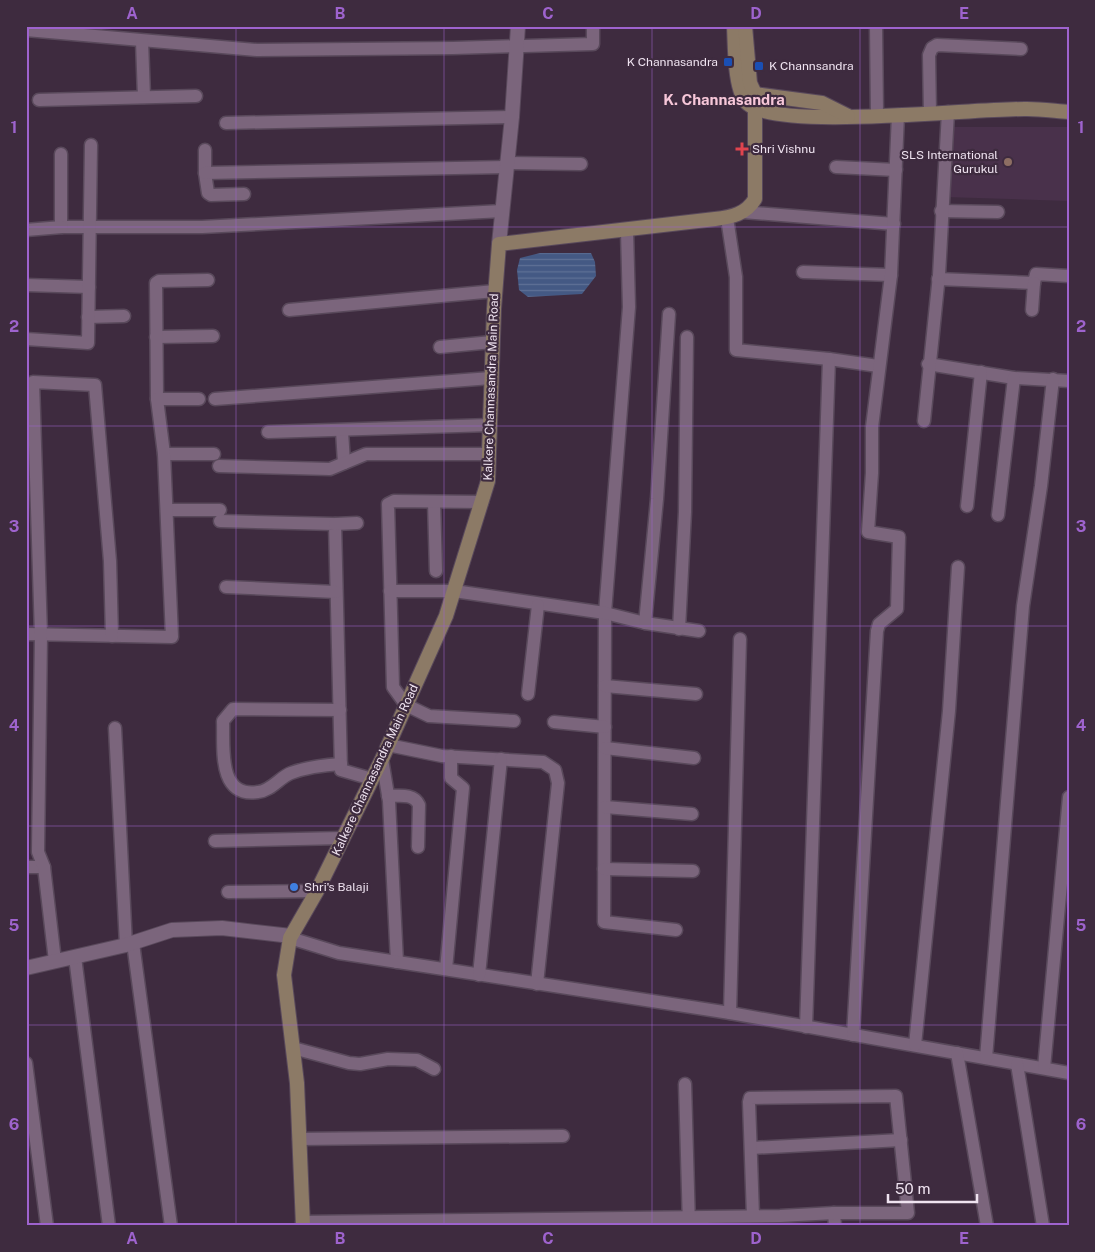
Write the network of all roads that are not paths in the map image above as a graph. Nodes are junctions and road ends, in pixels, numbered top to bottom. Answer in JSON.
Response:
{"nodes":[{"id":1,"x":518,"y":26,"type":"edge"},
{"id":2,"x":593,"y":26,"type":"edge"},
{"id":3,"x":876,"y":26,"type":"edge"},
{"id":4,"x":740,"y":28,"type":"edge"},
{"id":5,"x":26,"y":30,"type":"edge"},
{"id":6,"x":142,"y":42,"type":"junction"},
{"id":7,"x":518,"y":46,"type":"junction"},
{"id":8,"x":1021,"y":49,"type":"dead end"},
{"id":9,"x":196,"y":96,"type":"dead end"},
{"id":10,"x":144,"y":97,"type":"junction"},
{"id":11,"x":39,"y":100,"type":"dead end"},
{"id":12,"x":754,"y":101,"type":"junction"},
{"id":13,"x":948,"y":112,"type":"junction"},
{"id":14,"x":1069,"y":112,"type":"edge"},
{"id":15,"x":930,"y":113,"type":"junction"},
{"id":16,"x":898,"y":114,"type":"junction"},
{"id":17,"x":877,"y":115,"type":"junction"},
{"id":18,"x":512,"y":117,"type":"junction"},
{"id":19,"x":226,"y":123,"type":"dead end"},
{"id":20,"x":91,"y":146,"type":"dead end"},
{"id":21,"x":205,"y":150,"type":"dead end"},
{"id":22,"x":61,"y":154,"type":"dead end"},
{"id":23,"x":581,"y":164,"type":"dead end"},
{"id":24,"x":506,"y":165,"type":"junction"},
{"id":25,"x":836,"y":167,"type":"dead end"},
{"id":26,"x":896,"y":170,"type":"junction"},
{"id":27,"x":204,"y":173,"type":"junction"},
{"id":28,"x":244,"y":194,"type":"dead end"},
{"id":29,"x":941,"y":210,"type":"junction"},
{"id":30,"x":502,"y":211,"type":"junction"},
{"id":31,"x":743,"y":212,"type":"junction"},
{"id":32,"x":998,"y":212,"type":"dead end"},
{"id":33,"x":727,"y":218,"type":"junction"},
{"id":34,"x":894,"y":224,"type":"junction"},
{"id":35,"x":62,"y":227,"type":"junction"},
{"id":36,"x":90,"y":227,"type":"junction"},
{"id":37,"x":26,"y":230,"type":"edge"},
{"id":38,"x":627,"y":231,"type":"junction"},
{"id":39,"x":498,"y":244,"type":"junction"},
{"id":40,"x":803,"y":272,"type":"dead end"},
{"id":41,"x":891,"y":275,"type":"junction"},
{"id":42,"x":1069,"y":276,"type":"edge"},
{"id":43,"x":938,"y":279,"type":"junction"},
{"id":44,"x":208,"y":280,"type":"dead end"},
{"id":45,"x":1034,"y":283,"type":"junction"},
{"id":46,"x":26,"y":285,"type":"edge"},
{"id":47,"x":89,"y":287,"type":"junction"},
{"id":48,"x":495,"y":291,"type":"junction"},
{"id":49,"x":289,"y":310,"type":"dead end"},
{"id":50,"x":1032,"y":310,"type":"dead end"},
{"id":51,"x":668,"y":314,"type":"dead end"},
{"id":52,"x":124,"y":316,"type":"dead end"},
{"id":53,"x":88,"y":317,"type":"junction"},
{"id":54,"x":213,"y":336,"type":"dead end"},
{"id":55,"x":687,"y":337,"type":"dead end"},
{"id":56,"x":156,"y":338,"type":"junction"},
{"id":57,"x":26,"y":340,"type":"edge"},
{"id":58,"x":492,"y":342,"type":"junction"},
{"id":59,"x":440,"y":347,"type":"dead end"},
{"id":60,"x":829,"y":359,"type":"junction"},
{"id":61,"x":928,"y":364,"type":"junction"},
{"id":62,"x":878,"y":366,"type":"junction"},
{"id":63,"x":981,"y":372,"type":"junction"},
{"id":64,"x":491,"y":378,"type":"junction"},
{"id":65,"x":1014,"y":378,"type":"junction"},
{"id":66,"x":1053,"y":379,"type":"junction"},
{"id":67,"x":1069,"y":381,"type":"edge"},
{"id":68,"x":157,"y":399,"type":"junction"},
{"id":69,"x":199,"y":399,"type":"dead end"},
{"id":70,"x":215,"y":399,"type":"dead end"},
{"id":71,"x":924,"y":421,"type":"dead end"},
{"id":72,"x":490,"y":425,"type":"junction"},
{"id":73,"x":342,"y":431,"type":"junction"},
{"id":74,"x":268,"y":432,"type":"dead end"},
{"id":75,"x":164,"y":454,"type":"junction"},
{"id":76,"x":214,"y":454,"type":"dead end"},
{"id":77,"x":489,"y":454,"type":"junction"},
{"id":78,"x":344,"y":463,"type":"junction"},
{"id":79,"x":219,"y":466,"type":"dead end"},
{"id":80,"x":434,"y":502,"type":"junction"},
{"id":81,"x":482,"y":502,"type":"junction"},
{"id":82,"x":967,"y":506,"type":"dead end"},
{"id":83,"x":167,"y":510,"type":"junction"},
{"id":84,"x":998,"y":515,"type":"dead end"},
{"id":85,"x":357,"y":523,"type":"dead end"},
{"id":86,"x":334,"y":524,"type":"junction"},
{"id":87,"x":958,"y":567,"type":"dead end"},
{"id":88,"x":436,"y":571,"type":"dead end"},
{"id":89,"x":226,"y":587,"type":"dead end"},
{"id":90,"x":390,"y":591,"type":"junction"},
{"id":91,"x":454,"y":591,"type":"junction"},
{"id":92,"x":336,"y":592,"type":"junction"},
{"id":93,"x":538,"y":605,"type":"junction"},
{"id":94,"x":605,"y":614,"type":"junction"},
{"id":95,"x":645,"y":623,"type":"junction"},
{"id":96,"x":679,"y":629,"type":"junction"},
{"id":97,"x":699,"y":631,"type":"dead end"},
{"id":98,"x":26,"y":634,"type":"edge"},
{"id":99,"x":41,"y":635,"type":"junction"},
{"id":100,"x":112,"y":636,"type":"junction"},
{"id":101,"x":740,"y":639,"type":"dead end"},
{"id":102,"x":605,"y":686,"type":"junction"},
{"id":103,"x":528,"y":694,"type":"dead end"},
{"id":104,"x":696,"y":694,"type":"dead end"},
{"id":105,"x":406,"y":705,"type":"junction"},
{"id":106,"x":340,"y":710,"type":"junction"},
{"id":107,"x":514,"y":721,"type":"dead end"},
{"id":108,"x":554,"y":722,"type":"dead end"},
{"id":109,"x":605,"y":727,"type":"junction"},
{"id":110,"x":115,"y":728,"type":"dead end"},
{"id":111,"x":388,"y":745,"type":"junction"},
{"id":112,"x":605,"y":748,"type":"junction"},
{"id":113,"x":451,"y":756,"type":"junction"},
{"id":114,"x":694,"y":758,"type":"dead end"},
{"id":115,"x":382,"y":759,"type":"junction"},
{"id":116,"x":501,"y":759,"type":"junction"},
{"id":117,"x":341,"y":764,"type":"junction"},
{"id":118,"x":372,"y":779,"type":"junction"},
{"id":119,"x":388,"y":796,"type":"junction"},
{"id":120,"x":1069,"y":797,"type":"edge"},
{"id":121,"x":604,"y":807,"type":"junction"},
{"id":122,"x":692,"y":814,"type":"dead end"},
{"id":123,"x":342,"y":838,"type":"junction"},
{"id":124,"x":215,"y":841,"type":"dead end"},
{"id":125,"x":418,"y":847,"type":"dead end"},
{"id":126,"x":26,"y":867,"type":"edge"},
{"id":127,"x":44,"y":867,"type":"junction"},
{"id":128,"x":604,"y":869,"type":"junction"},
{"id":129,"x":693,"y":871,"type":"dead end"},
{"id":130,"x":317,"y":891,"type":"junction"},
{"id":131,"x":228,"y":892,"type":"dead end"},
{"id":132,"x":676,"y":930,"type":"dead end"},
{"id":133,"x":290,"y":937,"type":"junction"},
{"id":134,"x":130,"y":944,"type":"junction"},
{"id":135,"x":75,"y":957,"type":"junction"},
{"id":136,"x":55,"y":961,"type":"junction"},
{"id":137,"x":397,"y":962,"type":"junction"},
{"id":138,"x":26,"y":968,"type":"edge"},
{"id":139,"x":446,"y":969,"type":"junction"},
{"id":140,"x":479,"y":975,"type":"junction"},
{"id":141,"x":537,"y":984,"type":"junction"},
{"id":142,"x":730,"y":1013,"type":"junction"},
{"id":143,"x":806,"y":1026,"type":"junction"},
{"id":144,"x":852,"y":1035,"type":"junction"},
{"id":145,"x":915,"y":1045,"type":"junction"},
{"id":146,"x":293,"y":1048,"type":"junction"},
{"id":147,"x":957,"y":1053,"type":"junction"},
{"id":148,"x":986,"y":1058,"type":"junction"},
{"id":149,"x":26,"y":1063,"type":"edge"},
{"id":150,"x":1017,"y":1064,"type":"junction"},
{"id":151,"x":1044,"y":1068,"type":"junction"},
{"id":152,"x":434,"y":1069,"type":"dead end"},
{"id":153,"x":1069,"y":1073,"type":"edge"},
{"id":154,"x":685,"y":1084,"type":"dead end"},
{"id":155,"x":563,"y":1136,"type":"dead end"},
{"id":156,"x":299,"y":1139,"type":"junction"},
{"id":157,"x":901,"y":1140,"type":"junction"},
{"id":158,"x":751,"y":1148,"type":"junction"},
{"id":159,"x":834,"y":1213,"type":"junction"},
{"id":160,"x":753,"y":1216,"type":"junction"},
{"id":161,"x":689,"y":1221,"type":"edge"},
{"id":162,"x":608,"y":1222,"type":"edge"},
{"id":163,"x":302,"y":1224,"type":"edge"},
{"id":164,"x":47,"y":1226,"type":"edge"},
{"id":165,"x":109,"y":1226,"type":"edge"},
{"id":166,"x":171,"y":1226,"type":"edge"},
{"id":167,"x":836,"y":1226,"type":"edge"},
{"id":168,"x":987,"y":1226,"type":"edge"},
{"id":169,"x":1043,"y":1226,"type":"edge"}],
"edges":[{"from":1,"to":7,"type":"street"},
{"from":2,"to":7,"type":"street"},
{"from":3,"to":17,"type":"street"},
{"from":4,"to":12,"type":"main road"},
{"from":5,"to":6,"type":"street"},
{"from":6,"to":7,"type":"street"},
{"from":6,"to":10,"type":"street"},
{"from":7,"to":18,"type":"street"},
{"from":8,"to":15,"type":"street"},
{"from":9,"to":10,"type":"street"},
{"from":10,"to":11,"type":"street"},
{"from":12,"to":17,"type":"main road"},
{"from":12,"to":31,"type":"main road"},
{"from":13,"to":14,"type":"main road"},
{"from":13,"to":15,"type":"main road"},
{"from":13,"to":29,"type":"street"},
{"from":15,"to":16,"type":"main road"},
{"from":16,"to":17,"type":"main road"},
{"from":16,"to":26,"type":"street"},
{"from":18,"to":19,"type":"street"},
{"from":18,"to":24,"type":"street"},
{"from":20,"to":36,"type":"street"},
{"from":21,"to":27,"type":"street"},
{"from":22,"to":35,"type":"street"},
{"from":23,"to":24,"type":"street"},
{"from":24,"to":27,"type":"street"},
{"from":24,"to":30,"type":"street"},
{"from":25,"to":26,"type":"street"},
{"from":26,"to":34,"type":"street"},
{"from":27,"to":28,"type":"street"},
{"from":29,"to":32,"type":"street"},
{"from":29,"to":43,"type":"street"},
{"from":30,"to":36,"type":"street"},
{"from":30,"to":39,"type":"street"},
{"from":31,"to":33,"type":"main road"},
{"from":31,"to":34,"type":"street"},
{"from":33,"to":38,"type":"main road"},
{"from":33,"to":60,"type":"street"},
{"from":34,"to":41,"type":"street"},
{"from":35,"to":36,"type":"street"},
{"from":35,"to":37,"type":"street"},
{"from":36,"to":47,"type":"street"},
{"from":38,"to":39,"type":"main road"},
{"from":38,"to":94,"type":"street"},
{"from":39,"to":48,"type":"main road","name":"Kalkere Channasandra Main Road"},
{"from":40,"to":41,"type":"street"},
{"from":41,"to":62,"type":"street"},
{"from":42,"to":45,"type":"street"},
{"from":43,"to":45,"type":"street"},
{"from":43,"to":61,"type":"street"},
{"from":44,"to":56,"type":"street"},
{"from":45,"to":50,"type":"street"},
{"from":46,"to":47,"type":"street"},
{"from":47,"to":53,"type":"street"},
{"from":48,"to":49,"type":"street"},
{"from":48,"to":58,"type":"main road","name":"Kalkere Channasandra Main Road"},
{"from":51,"to":95,"type":"street"},
{"from":52,"to":53,"type":"street"},
{"from":53,"to":57,"type":"street"},
{"from":54,"to":56,"type":"street"},
{"from":55,"to":96,"type":"street"},
{"from":56,"to":68,"type":"street"},
{"from":58,"to":59,"type":"street"},
{"from":58,"to":64,"type":"main road","name":"Kalkere Channasandra Main Road"},
{"from":60,"to":62,"type":"street"},
{"from":60,"to":143,"type":"street"},
{"from":61,"to":63,"type":"street"},
{"from":61,"to":71,"type":"street"},
{"from":62,"to":144,"type":"street"},
{"from":63,"to":65,"type":"street"},
{"from":63,"to":82,"type":"street"},
{"from":64,"to":70,"type":"street"},
{"from":64,"to":72,"type":"main road","name":"Kalkere Channasandra Main Road"},
{"from":65,"to":66,"type":"street"},
{"from":65,"to":84,"type":"street"},
{"from":66,"to":67,"type":"street"},
{"from":66,"to":148,"type":"street"},
{"from":68,"to":69,"type":"street"},
{"from":68,"to":75,"type":"street"},
{"from":72,"to":73,"type":"street"},
{"from":72,"to":77,"type":"main road","name":"Kalkere Channasandra Main Road"},
{"from":73,"to":74,"type":"street"},
{"from":73,"to":78,"type":"street"},
{"from":75,"to":76,"type":"street"},
{"from":75,"to":83,"type":"street"},
{"from":77,"to":78,"type":"street"},
{"from":77,"to":81,"type":"main road","name":"Kalkere Channasandra Main Road"},
{"from":78,"to":79,"type":"street"},
{"from":80,"to":81,"type":"street"},
{"from":80,"to":88,"type":"street"},
{"from":80,"to":90,"type":"street"},
{"from":81,"to":91,"type":"main road","name":"Kalkere Channasandra Main Road"},
{"from":83,"to":86,"type":"street"},
{"from":83,"to":100,"type":"street"},
{"from":85,"to":86,"type":"street"},
{"from":86,"to":92,"type":"street"},
{"from":87,"to":145,"type":"street"},
{"from":89,"to":92,"type":"street"},
{"from":90,"to":91,"type":"street"},
{"from":90,"to":105,"type":"street"},
{"from":91,"to":93,"type":"street"},
{"from":91,"to":105,"type":"main road","name":"Kalkere Channasandra Main Road"},
{"from":92,"to":106,"type":"street"},
{"from":93,"to":94,"type":"street"},
{"from":93,"to":103,"type":"street"},
{"from":94,"to":95,"type":"street"},
{"from":94,"to":102,"type":"street"},
{"from":95,"to":96,"type":"street"},
{"from":96,"to":97,"type":"street"},
{"from":98,"to":99,"type":"street"},
{"from":99,"to":100,"type":"street"},
{"from":99,"to":100,"type":"street"},
{"from":99,"to":127,"type":"street"},
{"from":101,"to":142,"type":"street"},
{"from":102,"to":104,"type":"street"},
{"from":102,"to":109,"type":"street"},
{"from":105,"to":107,"type":"street"},
{"from":105,"to":111,"type":"main road","name":"Kalkere Channasandra Main Road"},
{"from":106,"to":117,"type":"street"},
{"from":106,"to":117,"type":"street"},
{"from":108,"to":109,"type":"street"},
{"from":109,"to":112,"type":"street"},
{"from":110,"to":134,"type":"street"},
{"from":111,"to":113,"type":"street"},
{"from":111,"to":115,"type":"main road","name":"Kalkere Channasandra Main Road"},
{"from":112,"to":114,"type":"street"},
{"from":112,"to":121,"type":"street"},
{"from":113,"to":116,"type":"street"},
{"from":113,"to":139,"type":"street"},
{"from":115,"to":118,"type":"main road","name":"Kalkere Channasandra Main Road"},
{"from":115,"to":119,"type":"street"},
{"from":116,"to":140,"type":"street"},
{"from":116,"to":141,"type":"street"},
{"from":117,"to":118,"type":"street"},
{"from":118,"to":123,"type":"main road","name":"Kalkere Channasandra Main Road"},
{"from":119,"to":125,"type":"street"},
{"from":119,"to":137,"type":"street"},
{"from":120,"to":151,"type":"street"},
{"from":121,"to":122,"type":"street"},
{"from":121,"to":128,"type":"street"},
{"from":123,"to":124,"type":"street"},
{"from":123,"to":130,"type":"main road","name":"Kalkere Channasandra Main Road"},
{"from":126,"to":127,"type":"street"},
{"from":127,"to":136,"type":"street"},
{"from":128,"to":129,"type":"street"},
{"from":128,"to":132,"type":"street"},
{"from":130,"to":131,"type":"street"},
{"from":130,"to":133,"type":"main road","name":"Kalkere Channasandra Main Road"},
{"from":133,"to":134,"type":"street"},
{"from":133,"to":137,"type":"street"},
{"from":133,"to":146,"type":"main road","name":"Kalkere Channasandra Main Road"},
{"from":134,"to":135,"type":"street"},
{"from":134,"to":166,"type":"street"},
{"from":135,"to":136,"type":"street"},
{"from":135,"to":165,"type":"street"},
{"from":136,"to":138,"type":"street"},
{"from":137,"to":139,"type":"street"},
{"from":139,"to":140,"type":"street"},
{"from":140,"to":141,"type":"street"},
{"from":141,"to":142,"type":"street"},
{"from":142,"to":143,"type":"street"},
{"from":143,"to":144,"type":"street"},
{"from":144,"to":145,"type":"street"},
{"from":145,"to":147,"type":"street"},
{"from":146,"to":152,"type":"street"},
{"from":146,"to":156,"type":"main road","name":"Kalkere Channasandra Main Road"},
{"from":147,"to":148,"type":"street"},
{"from":147,"to":168,"type":"street"},
{"from":148,"to":150,"type":"street"},
{"from":149,"to":164,"type":"street"},
{"from":150,"to":151,"type":"street"},
{"from":150,"to":169,"type":"street"},
{"from":151,"to":153,"type":"street"},
{"from":154,"to":161,"type":"street"},
{"from":155,"to":156,"type":"street"},
{"from":156,"to":163,"type":"main road","name":"Kalkere Channasandra Main Road"},
{"from":157,"to":158,"type":"street"},
{"from":157,"to":158,"type":"street"},
{"from":157,"to":159,"type":"street"},
{"from":158,"to":160,"type":"street"},
{"from":159,"to":160,"type":"street"},
{"from":159,"to":167,"type":"street"},
{"from":160,"to":161,"type":"street"},
{"from":161,"to":162,"type":"street"},
{"from":162,"to":163,"type":"street"}]}
